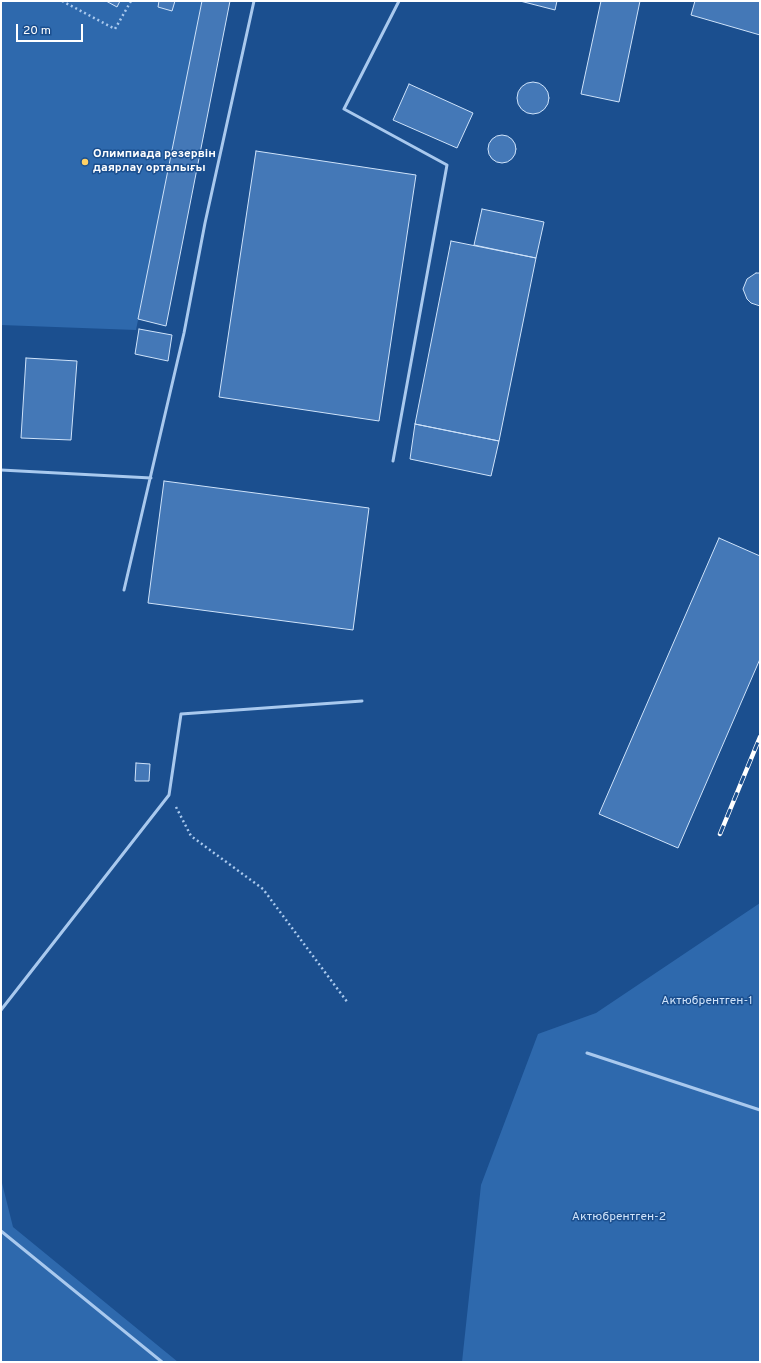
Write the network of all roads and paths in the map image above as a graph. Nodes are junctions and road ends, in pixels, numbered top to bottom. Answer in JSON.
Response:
{"nodes":[{"id":1,"x":62,"y":1,"type":"edge"},
{"id":2,"x":131,"y":1,"type":"edge"},
{"id":3,"x":254,"y":1,"type":"edge"},
{"id":4,"x":400,"y":1,"type":"edge"},
{"id":5,"x":394,"y":461,"type":"dead end"},
{"id":6,"x":1,"y":470,"type":"edge"},
{"id":7,"x":150,"y":478,"type":"junction"},
{"id":8,"x":124,"y":590,"type":"dead end"},
{"id":9,"x":362,"y":701,"type":"dead end"},
{"id":10,"x":169,"y":795,"type":"junction"},
{"id":11,"x":348,"y":1003,"type":"dead end"},
{"id":12,"x":1,"y":1010,"type":"edge"},
{"id":13,"x":587,"y":1053,"type":"dead end"},
{"id":14,"x":760,"y":1110,"type":"edge"},
{"id":15,"x":1,"y":1232,"type":"edge"},
{"id":16,"x":162,"y":1362,"type":"edge"}],
"edges":[{"from":1,"to":2,"type":"path"},
{"from":3,"to":7,"type":"lane"},
{"from":4,"to":5,"type":"lane"},
{"from":6,"to":7,"type":"lane"},
{"from":7,"to":8,"type":"lane"},
{"from":9,"to":10,"type":"lane"},
{"from":10,"to":11,"type":"path"},
{"from":10,"to":12,"type":"lane"},
{"from":13,"to":14,"type":"lane"},
{"from":15,"to":16,"type":"lane"}]}
